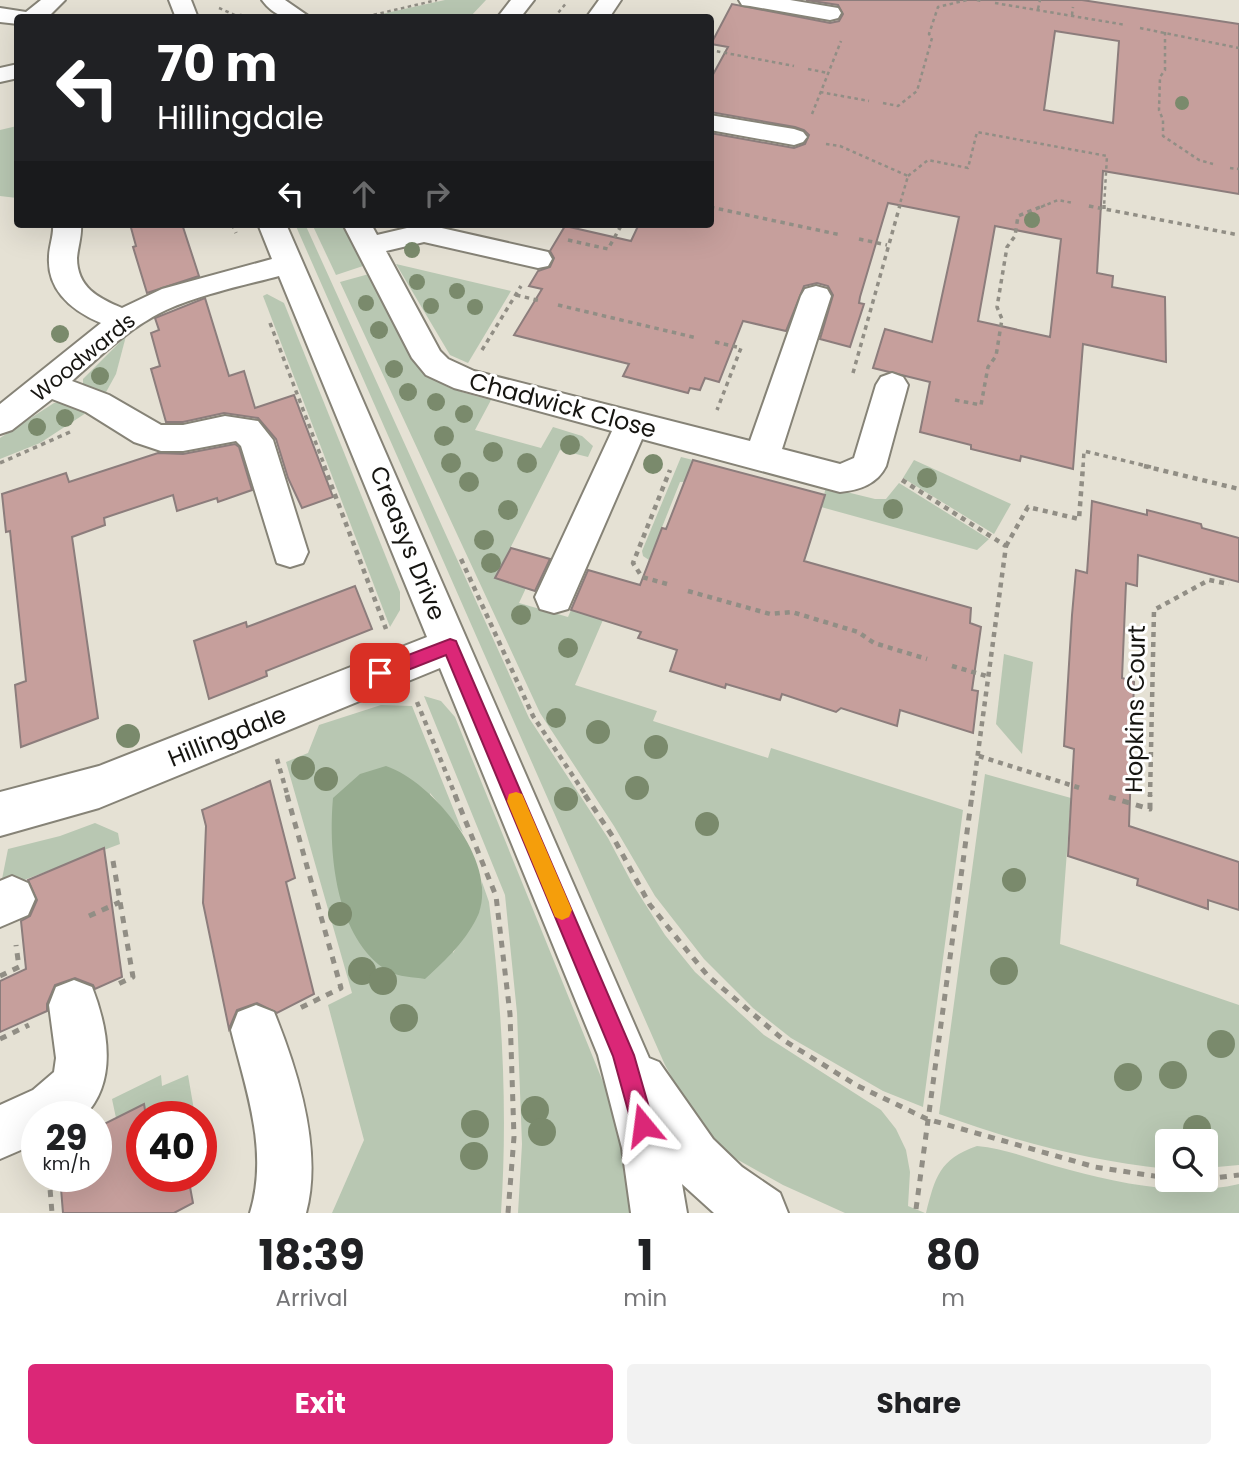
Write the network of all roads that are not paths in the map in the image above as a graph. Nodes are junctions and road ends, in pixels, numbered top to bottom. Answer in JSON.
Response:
{"nodes":[{"id":1,"x":54,"y":0,"type":"edge"},
{"id":2,"x":274,"y":0,"type":"edge"},
{"id":3,"x":523,"y":0,"type":"edge"},
{"id":4,"x":750,"y":0,"type":"edge"},
{"id":5,"x":830,"y":13,"type":"dead end"},
{"id":6,"x":38,"y":14,"type":"edge"},
{"id":7,"x":292,"y":14,"type":"edge"},
{"id":8,"x":511,"y":14,"type":"edge"},
{"id":9,"x":714,"y":123,"type":"edge"},
{"id":10,"x":804,"y":139,"type":"road end"},
{"id":11,"x":66,"y":228,"type":"edge"},
{"id":12,"x":274,"y":228,"type":"edge"},
{"id":13,"x":363,"y":235,"type":"edge"},
{"id":14,"x":538,"y":259,"type":"dead end"},
{"id":15,"x":289,"y":264,"type":"junction"},
{"id":16,"x":816,"y":296,"type":"dead end"},
{"id":17,"x":125,"y":321,"type":"junction"},
{"id":18,"x":892,"y":385,"type":"dead end"},
{"id":19,"x":48,"y":386,"type":"junction"},
{"id":20,"x":0,"y":421,"type":"edge"},
{"id":21,"x":632,"y":423,"type":"junction"},
{"id":22,"x":762,"y":457,"type":"junction"},
{"id":23,"x":290,"y":552,"type":"dead end"},
{"id":24,"x":554,"y":597,"type":"dead end"},
{"id":25,"x":450,"y":646,"type":"junction"},
{"id":26,"x":0,"y":814,"type":"edge"},
{"id":27,"x":74,"y":1005,"type":"road end"},
{"id":28,"x":256,"y":1030,"type":"road end"},
{"id":29,"x":623,"y":1055,"type":"junction"},
{"id":30,"x":0,"y":1132,"type":"edge"},
{"id":31,"x":278,"y":1213,"type":"edge"},
{"id":32,"x":659,"y":1213,"type":"edge"},
{"id":33,"x":760,"y":1213,"type":"edge"}],
"edges":[{"from":1,"to":6,"type":"street"},
{"from":2,"to":7,"type":"street"},
{"from":3,"to":8,"type":"street"},
{"from":4,"to":5,"type":"street"},
{"from":9,"to":10,"type":"street"},
{"from":11,"to":17,"type":"street"},
{"from":12,"to":15,"type":"street","name":"Creasys Drive"},
{"from":13,"to":14,"type":"street","name":"Chadwick Close"},
{"from":13,"to":21,"type":"street","name":"Chadwick Close"},
{"from":15,"to":17,"type":"street","name":"Woodwards"},
{"from":15,"to":25,"type":"street","name":"Creasys Drive"},
{"from":16,"to":22,"type":"street"},
{"from":17,"to":19,"type":"street","name":"Woodwards"},
{"from":18,"to":22,"type":"street","name":"Chadwick Close"},
{"from":19,"to":20,"type":"street","name":"Woodwards"},
{"from":19,"to":23,"type":"street"},
{"from":21,"to":22,"type":"street","name":"Chadwick Close"},
{"from":21,"to":24,"type":"street"},
{"from":25,"to":26,"type":"street","name":"Hillingdale"},
{"from":25,"to":29,"type":"street","name":"Creasys Drive"},
{"from":27,"to":30,"type":"street"},
{"from":28,"to":31,"type":"street"},
{"from":29,"to":32,"type":"street","name":"Creasys Drive"},
{"from":29,"to":33,"type":"street","name":"Creasys Drive"}]}
